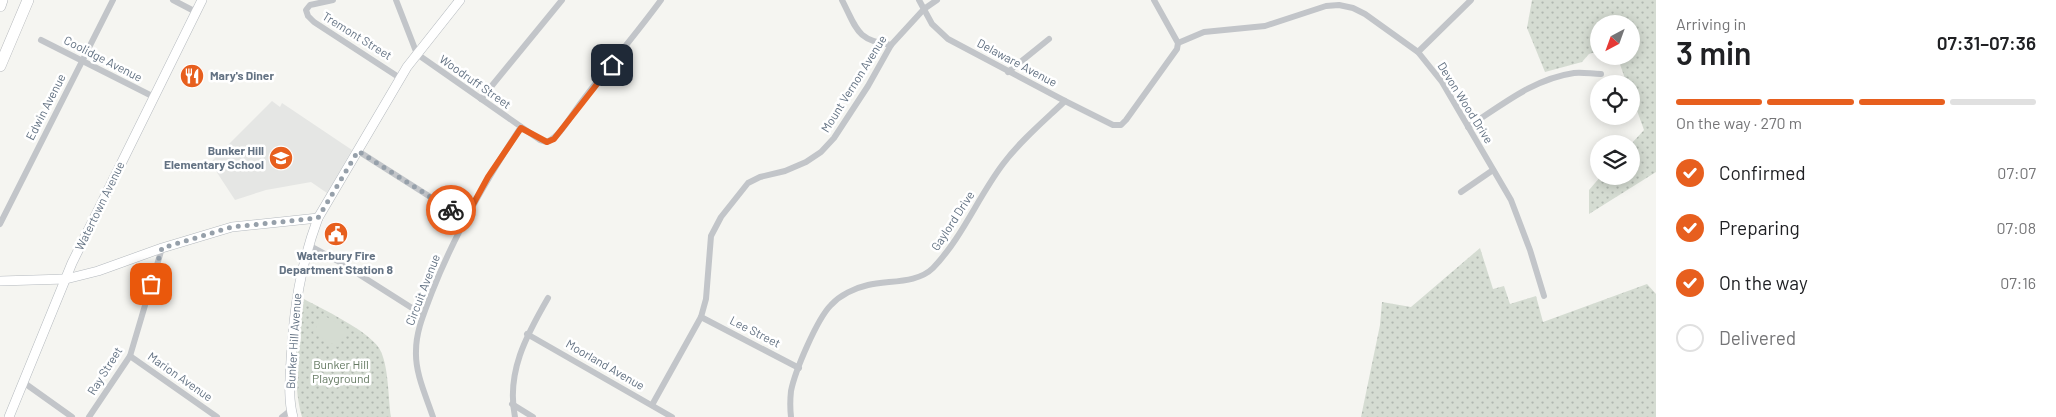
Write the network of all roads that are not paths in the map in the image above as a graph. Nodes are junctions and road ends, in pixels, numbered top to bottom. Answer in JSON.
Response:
{"nodes":[{"id":1,"x":2,"y":0,"type":"edge"},
{"id":2,"x":28,"y":0,"type":"edge"},
{"id":3,"x":113,"y":0,"type":"edge"},
{"id":4,"x":173,"y":0,"type":"edge"},
{"id":5,"x":202,"y":0,"type":"edge"},
{"id":6,"x":333,"y":0,"type":"edge"},
{"id":7,"x":396,"y":0,"type":"edge"},
{"id":8,"x":460,"y":0,"type":"edge"},
{"id":9,"x":562,"y":0,"type":"edge"},
{"id":10,"x":661,"y":0,"type":"edge"},
{"id":11,"x":842,"y":0,"type":"edge"},
{"id":12,"x":919,"y":0,"type":"edge"},
{"id":13,"x":937,"y":0,"type":"edge"},
{"id":14,"x":1154,"y":0,"type":"edge"},
{"id":15,"x":1471,"y":0,"type":"edge"},
{"id":16,"x":0,"y":6,"type":"edge"},
{"id":17,"x":924,"y":9,"type":"junction"},
{"id":18,"x":196,"y":12,"type":"junction"},
{"id":19,"x":1049,"y":39,"type":"dead end"},
{"id":20,"x":41,"y":40,"type":"dead end"},
{"id":21,"x":1178,"y":43,"type":"junction"},
{"id":22,"x":891,"y":45,"type":"junction"},
{"id":23,"x":1418,"y":52,"type":"junction"},
{"id":24,"x":417,"y":54,"type":"junction"},
{"id":25,"x":82,"y":61,"type":"junction"},
{"id":26,"x":0,"y":66,"type":"edge"},
{"id":27,"x":1008,"y":72,"type":"junction"},
{"id":28,"x":1601,"y":74,"type":"dead end"},
{"id":29,"x":400,"y":78,"type":"junction"},
{"id":30,"x":154,"y":97,"type":"junction"},
{"id":31,"x":481,"y":99,"type":"junction"},
{"id":32,"x":1065,"y":101,"type":"junction"},
{"id":33,"x":1468,"y":127,"type":"junction"},
{"id":34,"x":521,"y":128,"type":"junction"},
{"id":35,"x":358,"y":151,"type":"junction"},
{"id":36,"x":1493,"y":170,"type":"junction"},
{"id":37,"x":1461,"y":192,"type":"dead end"},
{"id":38,"x":318,"y":218,"type":"junction"},
{"id":39,"x":465,"y":219,"type":"junction"},
{"id":40,"x":0,"y":224,"type":"edge"},
{"id":41,"x":308,"y":245,"type":"junction"},
{"id":42,"x":162,"y":248,"type":"junction"},
{"id":43,"x":66,"y":279,"type":"junction"},
{"id":44,"x":0,"y":281,"type":"edge"},
{"id":45,"x":1544,"y":296,"type":"dead end"},
{"id":46,"x":548,"y":298,"type":"dead end"},
{"id":47,"x":423,"y":315,"type":"junction"},
{"id":48,"x":701,"y":317,"type":"junction"},
{"id":49,"x":527,"y":334,"type":"junction"},
{"id":50,"x":130,"y":356,"type":"junction"},
{"id":51,"x":799,"y":368,"type":"junction"},
{"id":52,"x":23,"y":382,"type":"junction"},
{"id":53,"x":512,"y":404,"type":"junction"},
{"id":54,"x":652,"y":405,"type":"junction"},
{"id":55,"x":292,"y":413,"type":"edge"},
{"id":56,"x":9,"y":417,"type":"edge"},
{"id":57,"x":72,"y":417,"type":"edge"},
{"id":58,"x":89,"y":417,"type":"edge"},
{"id":59,"x":217,"y":417,"type":"edge"},
{"id":60,"x":282,"y":417,"type":"edge"},
{"id":61,"x":433,"y":417,"type":"edge"},
{"id":62,"x":515,"y":417,"type":"edge"},
{"id":63,"x":533,"y":417,"type":"edge"},
{"id":64,"x":672,"y":417,"type":"edge"},
{"id":65,"x":791,"y":417,"type":"edge"}],
"edges":[{"from":1,"to":16,"type":"highway"},
{"from":2,"to":26,"type":"highway"},
{"from":3,"to":25,"type":"street","name":"Edwin Avenue"},
{"from":4,"to":18,"type":"street"},
{"from":5,"to":18,"type":"main road","name":"Watertown Avenue"},
{"from":6,"to":29,"type":"street","name":"Tremont Street"},
{"from":7,"to":24,"type":"street"},
{"from":8,"to":24,"type":"main road","name":"Bunker Hill Avenue"},
{"from":9,"to":31,"type":"street"},
{"from":10,"to":34,"type":"street","name":"Woodruff Street"},
{"from":11,"to":22,"type":"street"},
{"from":12,"to":17,"type":"street","name":"Delaware Avenue"},
{"from":13,"to":17,"type":"street","name":"Mount Vernon Avenue"},
{"from":14,"to":21,"type":"street"},
{"from":15,"to":23,"type":"street"},
{"from":17,"to":22,"type":"street","name":"Mount Vernon Avenue"},
{"from":17,"to":27,"type":"street","name":"Delaware Avenue"},
{"from":18,"to":30,"type":"main road","name":"Watertown Avenue"},
{"from":19,"to":27,"type":"street"},
{"from":20,"to":25,"type":"street","name":"Coolidge Avenue"},
{"from":21,"to":23,"type":"street","name":"Devon Wood Drive"},
{"from":21,"to":32,"type":"street","name":"Delaware Avenue"},
{"from":22,"to":48,"type":"street","name":"Mount Vernon Avenue"},
{"from":23,"to":33,"type":"street","name":"Devon Wood Drive"},
{"from":24,"to":29,"type":"main road","name":"Bunker Hill Avenue"},
{"from":24,"to":31,"type":"street","name":"Woodruff Street"},
{"from":25,"to":30,"type":"street","name":"Coolidge Avenue"},
{"from":25,"to":40,"type":"street","name":"Edwin Avenue"},
{"from":27,"to":32,"type":"street","name":"Delaware Avenue"},
{"from":28,"to":33,"type":"street"},
{"from":29,"to":35,"type":"main road","name":"Bunker Hill Avenue"},
{"from":30,"to":43,"type":"main road","name":"Watertown Avenue"},
{"from":31,"to":34,"type":"street","name":"Woodruff Street"},
{"from":32,"to":51,"type":"street","name":"Gaylord Drive"},
{"from":33,"to":36,"type":"street","name":"Devon Wood Drive"},
{"from":34,"to":39,"type":"street","name":"Circuit Avenue"},
{"from":35,"to":38,"type":"main road","name":"Bunker Hill Avenue"},
{"from":35,"to":39,"type":"street"},
{"from":36,"to":37,"type":"street"},
{"from":36,"to":45,"type":"street","name":"Devon Wood Drive"},
{"from":38,"to":41,"type":"main road","name":"Bunker Hill Avenue"},
{"from":38,"to":42,"type":"main road"},
{"from":39,"to":47,"type":"street","name":"Circuit Avenue"},
{"from":41,"to":47,"type":"street"},
{"from":41,"to":55,"type":"main road","name":"Bunker Hill Avenue"},
{"from":42,"to":43,"type":"main road"},
{"from":42,"to":50,"type":"street","name":"Ray Street"},
{"from":43,"to":44,"type":"main road"},
{"from":43,"to":52,"type":"main road","name":"Watertown Avenue"},
{"from":46,"to":49,"type":"street"},
{"from":47,"to":61,"type":"street","name":"Circuit Avenue"},
{"from":48,"to":51,"type":"street","name":"Lee Street"},
{"from":48,"to":54,"type":"street","name":"Mount Vernon Avenue"},
{"from":49,"to":53,"type":"street"},
{"from":49,"to":54,"type":"street","name":"Moorland Avenue"},
{"from":50,"to":58,"type":"street","name":"Ray Street"},
{"from":50,"to":59,"type":"street","name":"Marion Avenue"},
{"from":51,"to":65,"type":"street","name":"Gaylord Drive"},
{"from":52,"to":56,"type":"main road","name":"Watertown Avenue"},
{"from":52,"to":57,"type":"street"},
{"from":53,"to":62,"type":"street"},
{"from":53,"to":63,"type":"street"},
{"from":54,"to":64,"type":"street","name":"Moorland Avenue"},
{"from":55,"to":60,"type":"street"}]}
